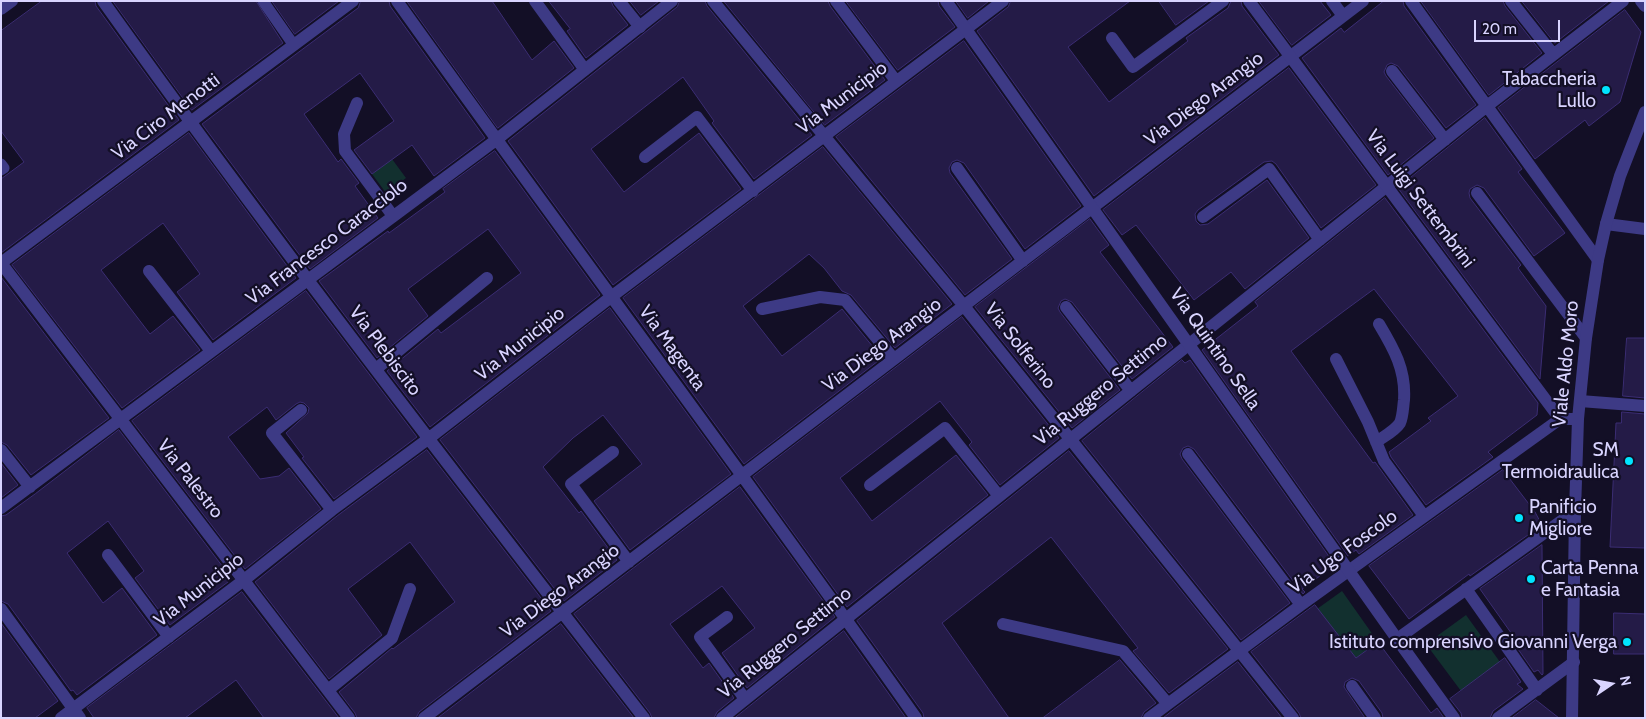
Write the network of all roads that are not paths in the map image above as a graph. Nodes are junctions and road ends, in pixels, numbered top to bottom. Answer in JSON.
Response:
{"nodes":[{"id":1,"x":12,"y":1,"type":"edge"},
{"id":2,"x":103,"y":1,"type":"edge"},
{"id":3,"x":263,"y":1,"type":"edge"},
{"id":4,"x":353,"y":1,"type":"edge"},
{"id":5,"x":397,"y":1,"type":"edge"},
{"id":6,"x":535,"y":1,"type":"edge"},
{"id":7,"x":619,"y":1,"type":"edge"},
{"id":8,"x":672,"y":1,"type":"edge"},
{"id":9,"x":713,"y":1,"type":"edge"},
{"id":10,"x":836,"y":1,"type":"edge"},
{"id":11,"x":946,"y":1,"type":"edge"},
{"id":12,"x":1003,"y":1,"type":"edge"},
{"id":13,"x":1223,"y":1,"type":"edge"},
{"id":14,"x":1249,"y":1,"type":"edge"},
{"id":15,"x":1332,"y":1,"type":"edge"},
{"id":16,"x":1363,"y":1,"type":"edge"},
{"id":17,"x":1411,"y":1,"type":"edge"},
{"id":18,"x":1511,"y":1,"type":"edge"},
{"id":19,"x":1623,"y":1,"type":"edge"},
{"id":20,"x":1642,"y":1,"type":"edge"},
{"id":21,"x":1645,"y":6,"type":"edge"},
{"id":22,"x":1,"y":9,"type":"edge"},
{"id":23,"x":1343,"y":16,"type":"junction"},
{"id":24,"x":640,"y":26,"type":"junction"},
{"id":25,"x":965,"y":29,"type":"junction"},
{"id":26,"x":1112,"y":38,"type":"dead end"},
{"id":27,"x":293,"y":44,"type":"junction"},
{"id":28,"x":1554,"y":54,"type":"junction"},
{"id":29,"x":1290,"y":57,"type":"junction"},
{"id":30,"x":585,"y":70,"type":"junction"},
{"id":31,"x":1392,"y":71,"type":"dead end"},
{"id":32,"x":896,"y":81,"type":"junction"},
{"id":33,"x":357,"y":103,"type":"dead end"},
{"id":34,"x":1487,"y":106,"type":"junction"},
{"id":35,"x":1645,"y":112,"type":"edge"},
{"id":36,"x":190,"y":124,"type":"junction"},
{"id":37,"x":823,"y":136,"type":"junction"},
{"id":38,"x":496,"y":140,"type":"junction"},
{"id":39,"x":1445,"y":140,"type":"junction"},
{"id":40,"x":645,"y":157,"type":"dead end"},
{"id":41,"x":1,"y":164,"type":"edge"},
{"id":42,"x":957,"y":168,"type":"dead end"},
{"id":43,"x":1,"y":170,"type":"edge"},
{"id":44,"x":1387,"y":186,"type":"junction"},
{"id":45,"x":753,"y":191,"type":"junction"},
{"id":46,"x":1477,"y":194,"type":"dead end"},
{"id":47,"x":1092,"y":208,"type":"junction"},
{"id":48,"x":393,"y":216,"type":"junction"},
{"id":49,"x":1203,"y":218,"type":"dead end"},
{"id":50,"x":1606,"y":224,"type":"junction"},
{"id":51,"x":1645,"y":229,"type":"edge"},
{"id":52,"x":1320,"y":240,"type":"junction"},
{"id":53,"x":1598,"y":260,"type":"junction"},
{"id":54,"x":1023,"y":261,"type":"junction"},
{"id":55,"x":1,"y":263,"type":"edge"},
{"id":56,"x":149,"y":271,"type":"dead end"},
{"id":57,"x":487,"y":278,"type":"dead end"},
{"id":58,"x":308,"y":279,"type":"junction"},
{"id":59,"x":611,"y":297,"type":"junction"},
{"id":60,"x":964,"y":306,"type":"junction"},
{"id":61,"x":1066,"y":307,"type":"dead end"},
{"id":62,"x":762,"y":309,"type":"dead end"},
{"id":63,"x":1378,"y":324,"type":"dead end"},
{"id":64,"x":1586,"y":338,"type":"junction"},
{"id":65,"x":1189,"y":344,"type":"junction"},
{"id":66,"x":211,"y":351,"type":"junction"},
{"id":67,"x":894,"y":359,"type":"junction"},
{"id":68,"x":1336,"y":359,"type":"dead end"},
{"id":69,"x":376,"y":369,"type":"junction"},
{"id":70,"x":1131,"y":391,"type":"junction"},
{"id":71,"x":1580,"y":401,"type":"junction"},
{"id":72,"x":1645,"y":406,"type":"edge"},
{"id":73,"x":301,"y":410,"type":"dead end"},
{"id":74,"x":120,"y":419,"type":"junction"},
{"id":75,"x":1560,"y":419,"type":"junction"},
{"id":76,"x":1578,"y":419,"type":"junction"},
{"id":77,"x":428,"y":439,"type":"junction"},
{"id":78,"x":1070,"y":440,"type":"junction"},
{"id":79,"x":1376,"y":442,"type":"junction"},
{"id":80,"x":1,"y":450,"type":"edge"},
{"id":81,"x":613,"y":452,"type":"dead end"},
{"id":82,"x":1188,"y":454,"type":"dead end"},
{"id":83,"x":742,"y":475,"type":"junction"},
{"id":84,"x":870,"y":485,"type":"dead end"},
{"id":85,"x":30,"y":487,"type":"junction"},
{"id":86,"x":999,"y":496,"type":"junction"},
{"id":87,"x":1,"y":508,"type":"edge"},
{"id":88,"x":332,"y":510,"type":"junction"},
{"id":89,"x":1575,"y":511,"type":"junction"},
{"id":90,"x":1424,"y":516,"type":"junction"},
{"id":91,"x":108,"y":555,"type":"dead end"},
{"id":92,"x":629,"y":562,"type":"junction"},
{"id":93,"x":1348,"y":571,"type":"junction"},
{"id":94,"x":244,"y":580,"type":"junction"},
{"id":95,"x":410,"y":589,"type":"dead end"},
{"id":96,"x":1466,"y":590,"type":"junction"},
{"id":97,"x":1301,"y":605,"type":"junction"},
{"id":98,"x":1,"y":609,"type":"edge"},
{"id":99,"x":562,"y":612,"type":"junction"},
{"id":100,"x":727,"y":617,"type":"dead end"},
{"id":101,"x":846,"y":619,"type":"junction"},
{"id":102,"x":1003,"y":624,"type":"dead end"},
{"id":103,"x":169,"y":637,"type":"junction"},
{"id":104,"x":1396,"y":639,"type":"junction"},
{"id":105,"x":1239,"y":651,"type":"junction"},
{"id":106,"x":1574,"y":662,"type":"junction"},
{"id":107,"x":1352,"y":686,"type":"dead end"},
{"id":108,"x":328,"y":690,"type":"junction"},
{"id":109,"x":1537,"y":690,"type":"junction"},
{"id":110,"x":745,"y":699,"type":"junction"},
{"id":111,"x":1168,"y":704,"type":"junction"},
{"id":112,"x":77,"y":713,"type":"edge"},
{"id":113,"x":61,"y":718,"type":"edge"},
{"id":114,"x":350,"y":718,"type":"edge"},
{"id":115,"x":424,"y":718,"type":"edge"},
{"id":116,"x":644,"y":718,"type":"edge"},
{"id":117,"x":722,"y":718,"type":"edge"},
{"id":118,"x":916,"y":718,"type":"edge"},
{"id":119,"x":1149,"y":718,"type":"edge"},
{"id":120,"x":1293,"y":718,"type":"edge"},
{"id":121,"x":1375,"y":718,"type":"edge"},
{"id":122,"x":1454,"y":718,"type":"edge"},
{"id":123,"x":1498,"y":718,"type":"edge"},
{"id":124,"x":1572,"y":718,"type":"edge"}],
"edges":[{"from":1,"to":22,"type":"street"},
{"from":2,"to":36,"type":"street","name":"Via Plebiscito"},
{"from":3,"to":27,"type":"lane"},
{"from":4,"to":27,"type":"street","name":"Via Ciro Menotti"},
{"from":5,"to":38,"type":"street","name":"Via Magenta"},
{"from":6,"to":30,"type":"street"},
{"from":7,"to":24,"type":"street"},
{"from":8,"to":24,"type":"street","name":"Via Francesco Caracciolo"},
{"from":9,"to":37,"type":"street","name":"Via Solferino"},
{"from":10,"to":32,"type":"street"},
{"from":11,"to":25,"type":"street","name":"Via Quintino Sella"},
{"from":12,"to":25,"type":"street","name":"Via Municipio"},
{"from":13,"to":26,"type":"street"},
{"from":14,"to":29,"type":"street","name":"Via Luigi Settembrini"},
{"from":15,"to":23,"type":"street"},
{"from":16,"to":23,"type":"street","name":"Via Diego Arangio"},
{"from":17,"to":34,"type":"street"},
{"from":18,"to":28,"type":"street"},
{"from":19,"to":28,"type":"street","name":"Via Ruggero Settimo"},
{"from":20,"to":21,"type":"street"},
{"from":23,"to":29,"type":"street","name":"Via Diego Arangio"},
{"from":24,"to":30,"type":"street","name":"Via Francesco Caracciolo"},
{"from":25,"to":32,"type":"street","name":"Via Municipio"},
{"from":25,"to":47,"type":"street","name":"Via Quintino Sella"},
{"from":27,"to":36,"type":"street","name":"Via Ciro Menotti"},
{"from":28,"to":34,"type":"street","name":"Via Ruggero Settimo"},
{"from":29,"to":44,"type":"street","name":"Via Luigi Settembrini"},
{"from":29,"to":47,"type":"street","name":"Via Diego Arangio"},
{"from":30,"to":38,"type":"street","name":"Via Francesco Caracciolo"},
{"from":31,"to":39,"type":"street"},
{"from":32,"to":37,"type":"street","name":"Via Municipio"},
{"from":33,"to":48,"type":"street"},
{"from":34,"to":39,"type":"street","name":"Via Ruggero Settimo"},
{"from":34,"to":53,"type":"street"},
{"from":35,"to":50,"type":"street","name":"Viale Aldo Moro"},
{"from":36,"to":55,"type":"street","name":"Via Ciro Menotti"},
{"from":36,"to":58,"type":"street","name":"Via Plebiscito"},
{"from":37,"to":45,"type":"street","name":"Via Municipio"},
{"from":37,"to":60,"type":"street","name":"Via Solferino"},
{"from":38,"to":48,"type":"street","name":"Via Francesco Caracciolo"},
{"from":38,"to":59,"type":"street","name":"Via Magenta"},
{"from":39,"to":44,"type":"street","name":"Via Ruggero Settimo"},
{"from":40,"to":45,"type":"street"},
{"from":41,"to":43,"type":"lane"},
{"from":42,"to":54,"type":"street"},
{"from":44,"to":52,"type":"street","name":"Via Ruggero Settimo"},
{"from":44,"to":75,"type":"street","name":"Via Luigi Settembrini"},
{"from":45,"to":59,"type":"street","name":"Via Municipio"},
{"from":46,"to":64,"type":"street"},
{"from":47,"to":54,"type":"street","name":"Via Diego Arangio"},
{"from":47,"to":65,"type":"street","name":"Via Quintino Sella"},
{"from":48,"to":58,"type":"street","name":"Via Francesco Caracciolo"},
{"from":49,"to":52,"type":"street"},
{"from":50,"to":51,"type":"street"},
{"from":50,"to":53,"type":"street","name":"Viale Aldo Moro"},
{"from":52,"to":65,"type":"street","name":"Via Ruggero Settimo"},
{"from":53,"to":64,"type":"street","name":"Viale Aldo Moro"},
{"from":54,"to":60,"type":"street","name":"Via Diego Arangio"},
{"from":55,"to":74,"type":"street","name":"Via Palestro"},
{"from":56,"to":66,"type":"street"},
{"from":57,"to":69,"type":"street"},
{"from":58,"to":66,"type":"street","name":"Via Francesco Caracciolo"},
{"from":58,"to":69,"type":"street","name":"Via Plebiscito"},
{"from":59,"to":77,"type":"street","name":"Via Municipio"},
{"from":59,"to":83,"type":"street","name":"Via Magenta"},
{"from":60,"to":67,"type":"street","name":"Via Diego Arangio"},
{"from":60,"to":78,"type":"street","name":"Via Solferino"},
{"from":61,"to":70,"type":"street"},
{"from":62,"to":67,"type":"street"},
{"from":63,"to":79,"type":"street"},
{"from":64,"to":71,"type":"street","name":"Viale Aldo Moro"},
{"from":65,"to":70,"type":"street","name":"Via Ruggero Settimo"},
{"from":65,"to":93,"type":"street","name":"Via Quintino Sella"},
{"from":66,"to":74,"type":"street","name":"Via Francesco Caracciolo"},
{"from":67,"to":83,"type":"street","name":"Via Diego Arangio"},
{"from":68,"to":79,"type":"street"},
{"from":69,"to":77,"type":"street","name":"Via Plebiscito"},
{"from":70,"to":78,"type":"street","name":"Via Ruggero Settimo"},
{"from":71,"to":72,"type":"street"},
{"from":71,"to":76,"type":"street","name":"Viale Aldo Moro"},
{"from":73,"to":88,"type":"street"},
{"from":74,"to":85,"type":"street","name":"Via Francesco Caracciolo"},
{"from":74,"to":94,"type":"street","name":"Via Palestro"},
{"from":75,"to":76,"type":"street"},
{"from":75,"to":90,"type":"street","name":"Via Ugo Foscolo"},
{"from":76,"to":89,"type":"street","name":"Viale Aldo Moro"},
{"from":77,"to":88,"type":"street","name":"Via Municipio"},
{"from":77,"to":99,"type":"street","name":"Via Plebiscito"},
{"from":78,"to":86,"type":"street","name":"Via Ruggero Settimo"},
{"from":78,"to":105,"type":"street","name":"Via Solferino"},
{"from":79,"to":90,"type":"street"},
{"from":80,"to":85,"type":"street"},
{"from":81,"to":92,"type":"street"},
{"from":82,"to":97,"type":"street"},
{"from":83,"to":92,"type":"street","name":"Via Diego Arangio"},
{"from":83,"to":101,"type":"street","name":"Via Magenta"},
{"from":84,"to":86,"type":"street"},
{"from":85,"to":87,"type":"street","name":"Via Francesco Caracciolo"},
{"from":86,"to":101,"type":"street","name":"Via Ruggero Settimo"},
{"from":88,"to":94,"type":"street","name":"Via Municipio"},
{"from":89,"to":96,"type":"street"},
{"from":89,"to":106,"type":"street","name":"Viale Aldo Moro"},
{"from":90,"to":93,"type":"street","name":"Via Ugo Foscolo"},
{"from":91,"to":103,"type":"street"},
{"from":92,"to":99,"type":"street","name":"Via Diego Arangio"},
{"from":93,"to":97,"type":"street","name":"Via Ugo Foscolo"},
{"from":93,"to":104,"type":"street","name":"Via Quintino Sella"},
{"from":94,"to":103,"type":"street","name":"Via Municipio"},
{"from":94,"to":108,"type":"street","name":"Via Palestro"},
{"from":95,"to":108,"type":"street"},
{"from":96,"to":104,"type":"street"},
{"from":96,"to":109,"type":"street"},
{"from":97,"to":105,"type":"street","name":"Via Ugo Foscolo"},
{"from":98,"to":112,"type":"street"},
{"from":99,"to":115,"type":"street","name":"Via Diego Arangio"},
{"from":99,"to":116,"type":"street","name":"Via Plebiscito"},
{"from":100,"to":110,"type":"street"},
{"from":101,"to":110,"type":"street","name":"Via Ruggero Settimo"},
{"from":101,"to":118,"type":"street","name":"Via Magenta"},
{"from":102,"to":111,"type":"street"},
{"from":103,"to":112,"type":"street","name":"Via Municipio"},
{"from":104,"to":122,"type":"street","name":"Via Quintino Sella"},
{"from":105,"to":111,"type":"street","name":"Via Ugo Foscolo"},
{"from":105,"to":120,"type":"street","name":"Via Solferino"},
{"from":106,"to":109,"type":"street"},
{"from":106,"to":124,"type":"street","name":"Viale Aldo Moro"},
{"from":107,"to":121,"type":"street"},
{"from":108,"to":114,"type":"street","name":"Via Palestro"},
{"from":109,"to":123,"type":"street"},
{"from":110,"to":117,"type":"street","name":"Via Ruggero Settimo"},
{"from":111,"to":119,"type":"street","name":"Via Ugo Foscolo"},
{"from":112,"to":113,"type":"street","name":"Via Municipio"}]}
